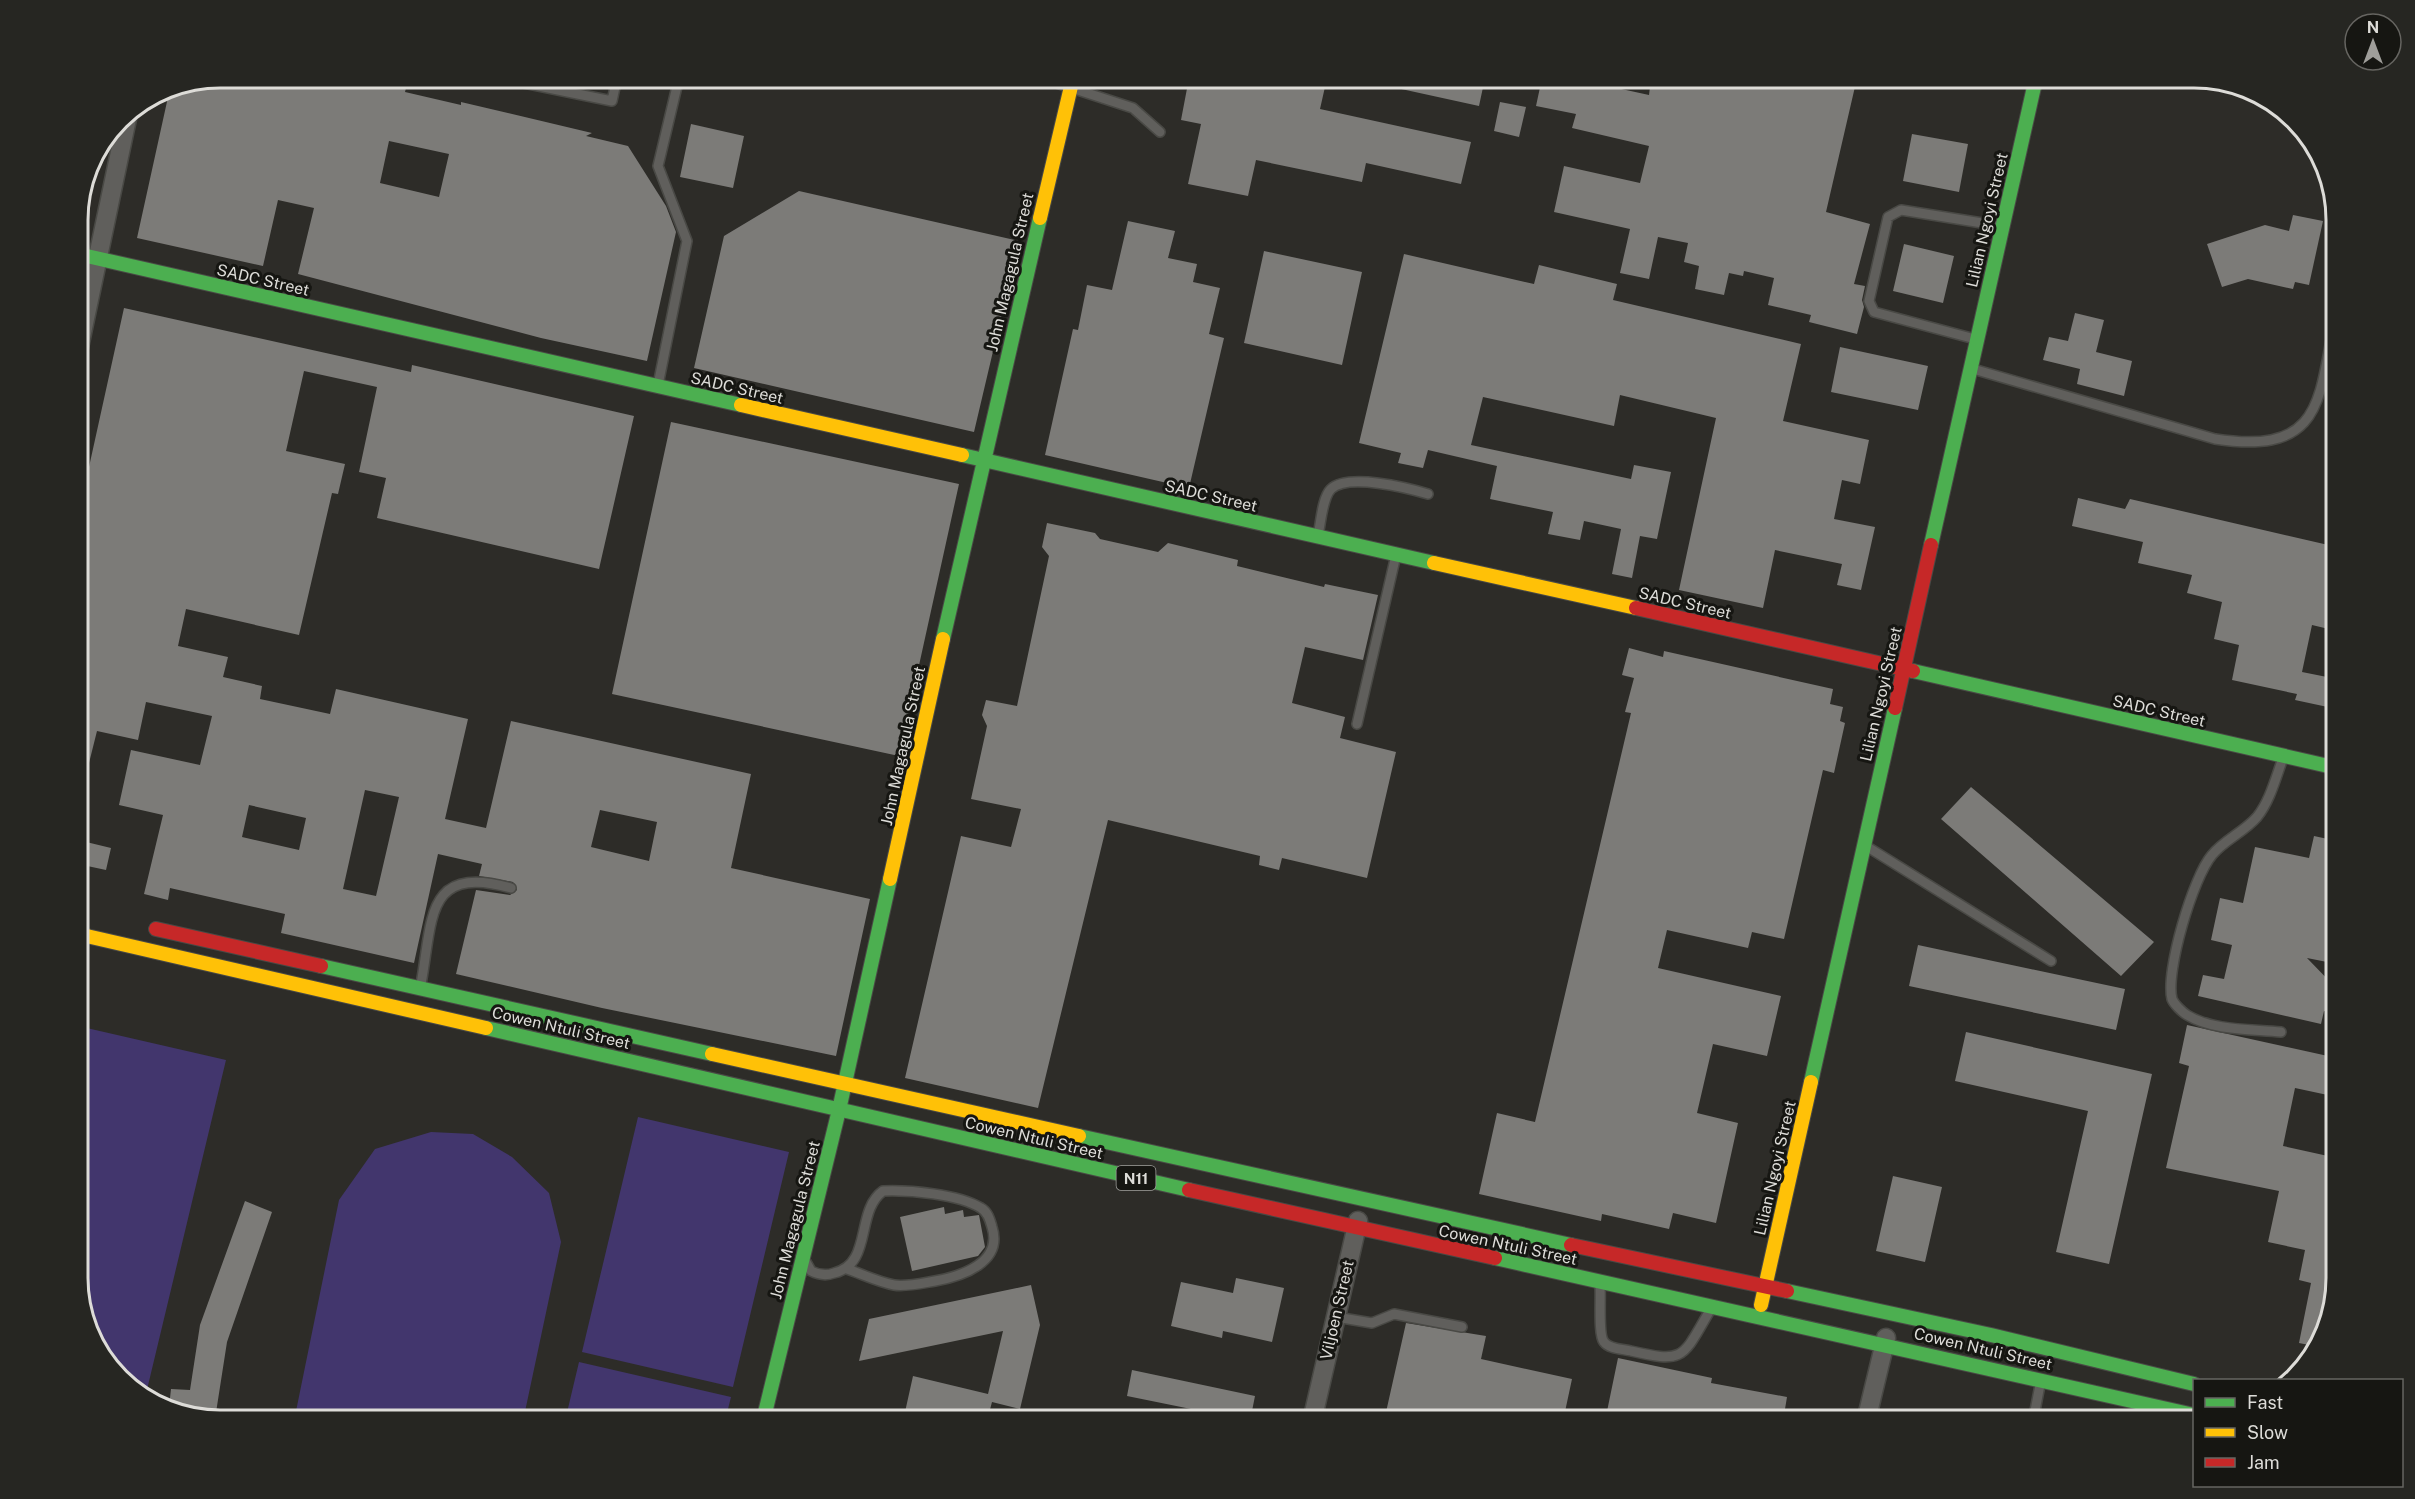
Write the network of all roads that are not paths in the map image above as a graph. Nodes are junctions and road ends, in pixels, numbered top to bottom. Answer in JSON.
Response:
{"nodes":[{"id":1,"x":550,"y":88,"type":"edge"},
{"id":2,"x":615,"y":88,"type":"edge"},
{"id":3,"x":677,"y":88,"type":"edge"},
{"id":4,"x":1071,"y":88,"type":"edge"},
{"id":5,"x":1086,"y":88,"type":"edge"},
{"id":6,"x":2034,"y":88,"type":"edge"},
{"id":7,"x":125,"y":130,"type":"edge"},
{"id":8,"x":1160,"y":132,"type":"dead end"},
{"id":9,"x":2002,"y":227,"type":"junction"},
{"id":10,"x":89,"y":257,"type":"edge"},
{"id":11,"x":98,"y":259,"type":"junction"},
{"id":12,"x":89,"y":301,"type":"edge"},
{"id":13,"x":1977,"y":339,"type":"junction"},
{"id":14,"x":2326,"y":355,"type":"edge"},
{"id":15,"x":1971,"y":368,"type":"junction"},
{"id":16,"x":658,"y":387,"type":"junction"},
{"id":17,"x":983,"y":460,"type":"junction"},
{"id":18,"x":1428,"y":494,"type":"dead end"},
{"id":19,"x":1317,"y":537,"type":"junction"},
{"id":20,"x":1396,"y":555,"type":"junction"},
{"id":21,"x":1903,"y":669,"type":"junction"},
{"id":22,"x":1357,"y":724,"type":"dead end"},
{"id":23,"x":2284,"y":756,"type":"junction"},
{"id":24,"x":2326,"y":766,"type":"edge"},
{"id":25,"x":1864,"y":844,"type":"junction"},
{"id":26,"x":511,"y":888,"type":"dead end"},
{"id":27,"x":147,"y":927,"type":"dead end"},
{"id":28,"x":89,"y":937,"type":"edge"},
{"id":29,"x":2051,"y":961,"type":"dead end"},
{"id":30,"x":421,"y":987,"type":"junction"},
{"id":31,"x":2281,"y":1032,"type":"dead end"},
{"id":32,"x":845,"y":1086,"type":"junction"},
{"id":33,"x":839,"y":1110,"type":"junction"},
{"id":34,"x":1363,"y":1199,"type":"junction"},
{"id":35,"x":1356,"y":1228,"type":"junction"},
{"id":36,"x":803,"y":1255,"type":"junction"},
{"id":37,"x":846,"y":1269,"type":"junction"},
{"id":38,"x":1600,"y":1282,"type":"junction"},
{"id":39,"x":1765,"y":1288,"type":"junction"},
{"id":40,"x":1711,"y":1307,"type":"junction"},
{"id":41,"x":1891,"y":1315,"type":"junction"},
{"id":42,"x":1336,"y":1317,"type":"junction"},
{"id":43,"x":1759,"y":1317,"type":"junction"},
{"id":44,"x":1461,"y":1328,"type":"dead end"},
{"id":45,"x":1884,"y":1344,"type":"junction"},
{"id":46,"x":2041,"y":1380,"type":"junction"},
{"id":47,"x":2193,"y":1384,"type":"edge"},
{"id":48,"x":766,"y":1410,"type":"edge"},
{"id":49,"x":1315,"y":1410,"type":"edge"},
{"id":50,"x":1869,"y":1410,"type":"edge"},
{"id":51,"x":2035,"y":1410,"type":"edge"},
{"id":52,"x":2162,"y":1410,"type":"edge"}],
"edges":[{"from":1,"to":2,"type":"lane"},
{"from":3,"to":16,"type":"lane"},
{"from":4,"to":17,"type":"main road","name":"John Magagula Street"},
{"from":5,"to":8,"type":"lane"},
{"from":6,"to":9,"type":"main road","name":"Lilian Ngoyi Street"},
{"from":7,"to":11,"type":"street"},
{"from":9,"to":13,"type":"main road","name":"Lilian Ngoyi Street"},
{"from":9,"to":13,"type":"lane"},
{"from":10,"to":11,"type":"main road","name":"SADC Street"},
{"from":11,"to":12,"type":"street"},
{"from":11,"to":16,"type":"main road","name":"SADC Street"},
{"from":13,"to":15,"type":"main road","name":"Lilian Ngoyi Street"},
{"from":14,"to":15,"type":"lane"},
{"from":15,"to":21,"type":"main road","name":"Lilian Ngoyi Street"},
{"from":16,"to":17,"type":"main road","name":"SADC Street"},
{"from":17,"to":19,"type":"main road","name":"SADC Street"},
{"from":17,"to":32,"type":"main road","name":"John Magagula Street"},
{"from":18,"to":19,"type":"lane"},
{"from":19,"to":20,"type":"main road","name":"SADC Street"},
{"from":20,"to":21,"type":"main road","name":"SADC Street"},
{"from":20,"to":22,"type":"lane"},
{"from":21,"to":23,"type":"main road","name":"SADC Street"},
{"from":21,"to":25,"type":"main road","name":"Lilian Ngoyi Street"},
{"from":23,"to":24,"type":"main road","name":"SADC Street"},
{"from":23,"to":31,"type":"lane"},
{"from":25,"to":29,"type":"lane"},
{"from":25,"to":39,"type":"main road","name":"Lilian Ngoyi Street"},
{"from":26,"to":30,"type":"lane"},
{"from":27,"to":30,"type":"main road","name":"Cowen Ntuli Street","number":"N11"},
{"from":28,"to":33,"type":"main road","name":"Cowen Ntuli Street","number":"N11"},
{"from":30,"to":32,"type":"main road","name":"Cowen Ntuli Street","number":"N11"},
{"from":32,"to":33,"type":"main road","name":"John Magagula Street"},
{"from":32,"to":34,"type":"main road","name":"Cowen Ntuli Street","number":"N11"},
{"from":33,"to":35,"type":"main road","name":"Cowen Ntuli Street","number":"N11"},
{"from":33,"to":36,"type":"main road","name":"John Magagula Street"},
{"from":34,"to":35,"type":"street","name":"Viljoen Street"},
{"from":34,"to":39,"type":"main road","name":"Cowen Ntuli Street","number":"N11"},
{"from":35,"to":38,"type":"main road","name":"Cowen Ntuli Street","number":"N11"},
{"from":35,"to":42,"type":"street","name":"Viljoen Street"},
{"from":36,"to":37,"type":"lane"},
{"from":36,"to":48,"type":"main road","name":"John Magagula Street"},
{"from":37,"to":37,"type":"lane"},
{"from":38,"to":40,"type":"main road","name":"Cowen Ntuli Street","number":"N11"},
{"from":38,"to":40,"type":"lane"},
{"from":39,"to":41,"type":"main road","name":"Cowen Ntuli Street","number":"N11"},
{"from":39,"to":43,"type":"main road","name":"Lilian Ngoyi Street"},
{"from":40,"to":43,"type":"main road","name":"Cowen Ntuli Street","number":"N11"},
{"from":41,"to":45,"type":"street"},
{"from":41,"to":47,"type":"main road","name":"Cowen Ntuli Street","number":"N11"},
{"from":42,"to":44,"type":"lane"},
{"from":42,"to":49,"type":"street","name":"Viljoen Street"},
{"from":43,"to":45,"type":"main road","name":"Cowen Ntuli Street","number":"N11"},
{"from":45,"to":46,"type":"main road","name":"Cowen Ntuli Street","number":"N11"},
{"from":45,"to":50,"type":"street"},
{"from":46,"to":51,"type":"lane"},
{"from":46,"to":52,"type":"main road","name":"Cowen Ntuli Street","number":"N11"}]}
